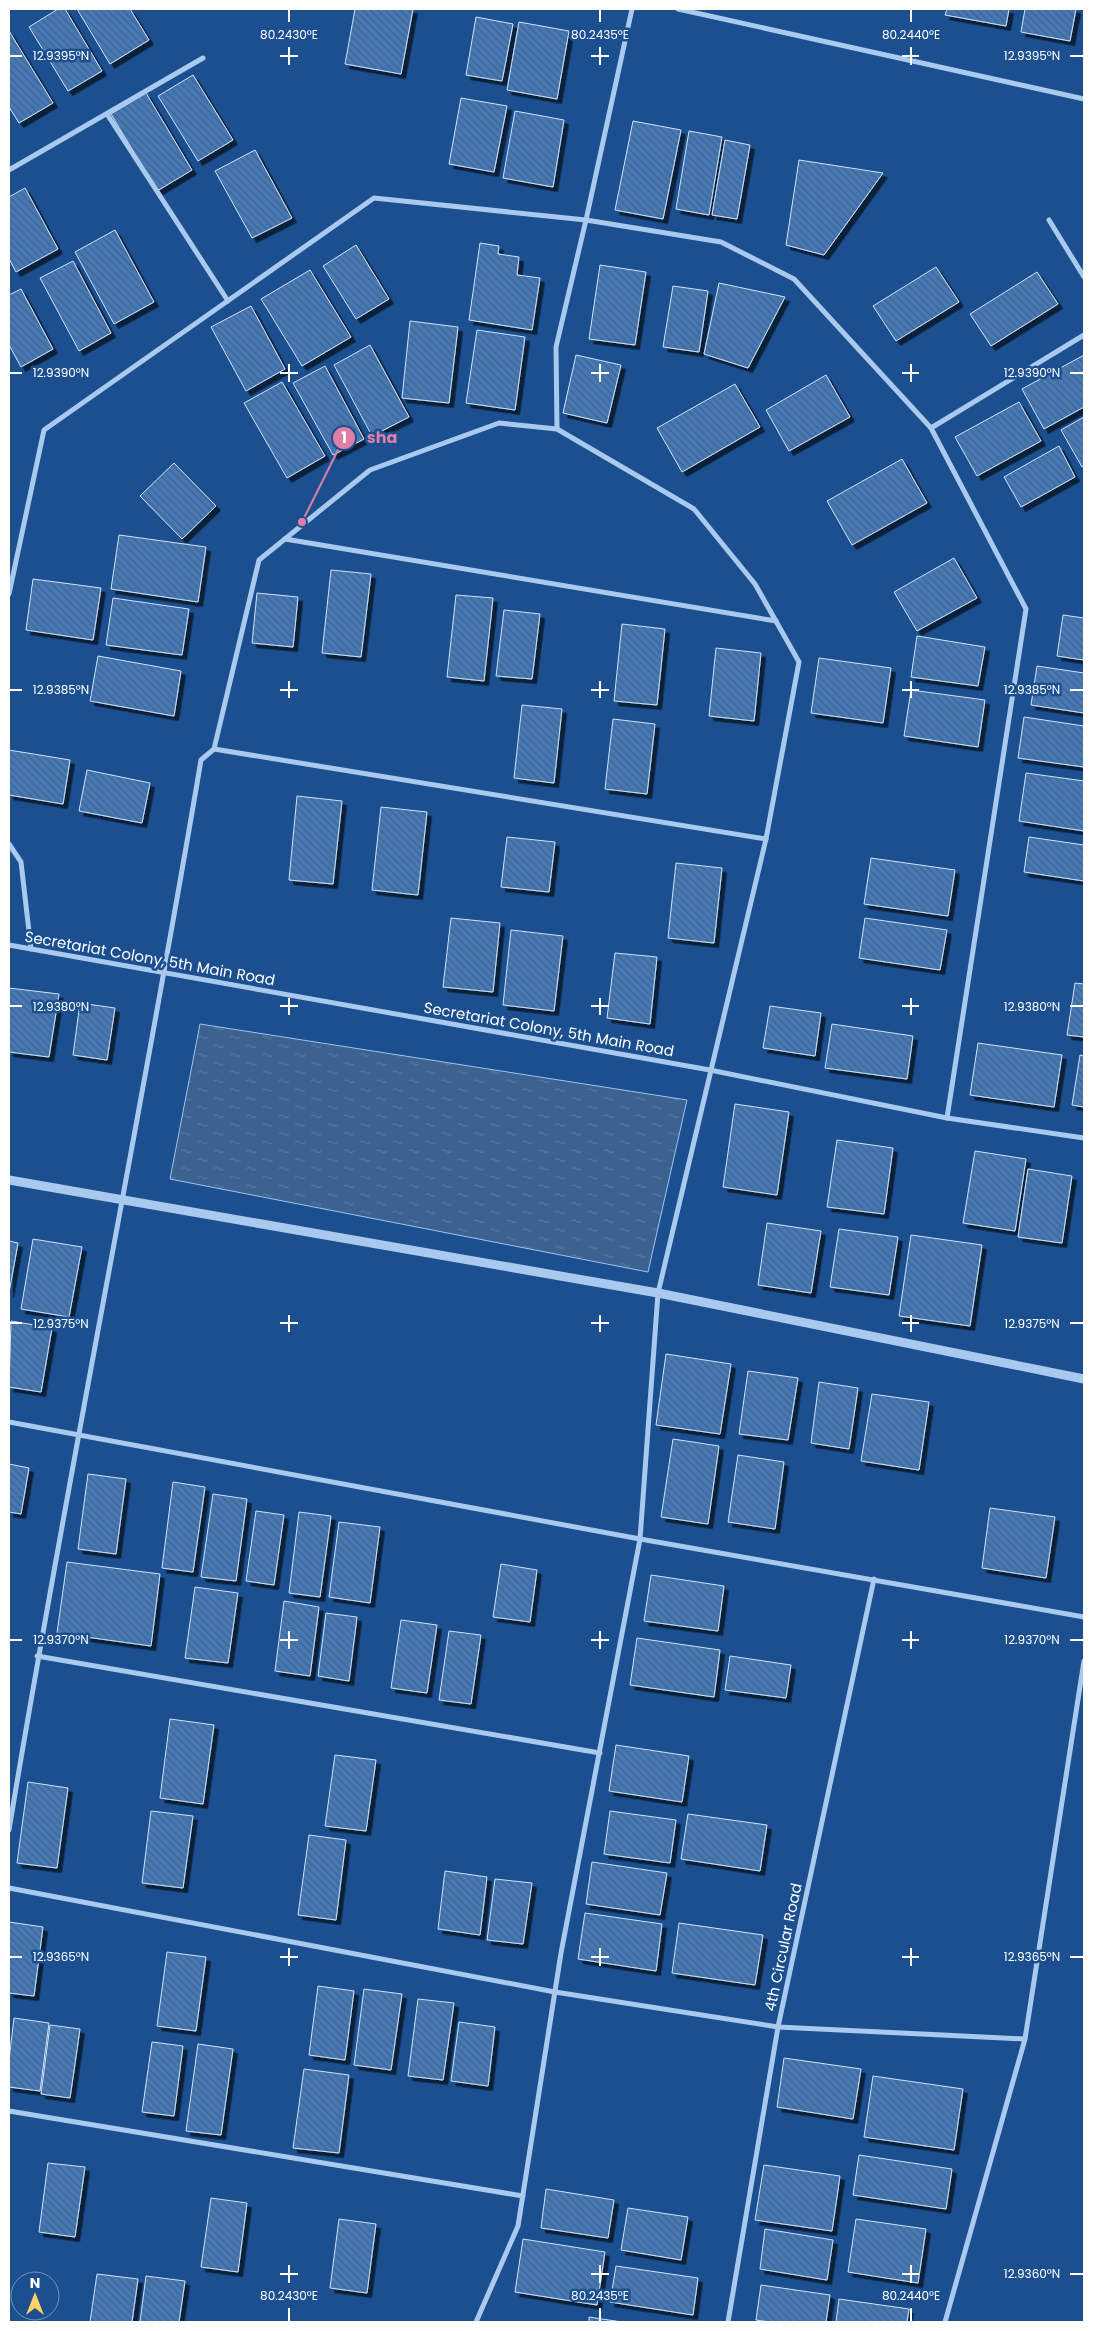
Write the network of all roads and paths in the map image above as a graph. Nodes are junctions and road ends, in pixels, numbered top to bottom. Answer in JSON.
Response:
{"nodes":[{"id":1,"x":632,"y":9,"type":"edge"},
{"id":2,"x":678,"y":9,"type":"edge"},
{"id":3,"x":203,"y":58,"type":"dead end"},
{"id":4,"x":1084,"y":100,"type":"edge"},
{"id":5,"x":107,"y":114,"type":"junction"},
{"id":6,"x":9,"y":170,"type":"edge"},
{"id":7,"x":586,"y":220,"type":"junction"},
{"id":8,"x":1049,"y":220,"type":"dead end"},
{"id":9,"x":1084,"y":277,"type":"edge"},
{"id":10,"x":228,"y":300,"type":"junction"},
{"id":11,"x":1084,"y":335,"type":"edge"},
{"id":12,"x":557,"y":428,"type":"junction"},
{"id":13,"x":931,"y":428,"type":"junction"},
{"id":14,"x":285,"y":539,"type":"junction"},
{"id":15,"x":9,"y":594,"type":"edge"},
{"id":16,"x":776,"y":621,"type":"junction"},
{"id":17,"x":214,"y":749,"type":"junction"},
{"id":18,"x":766,"y":838,"type":"junction"},
{"id":19,"x":9,"y":844,"type":"edge"},
{"id":20,"x":9,"y":945,"type":"edge"},
{"id":21,"x":31,"y":949,"type":"junction"},
{"id":22,"x":166,"y":974,"type":"junction"},
{"id":23,"x":710,"y":1070,"type":"junction"},
{"id":24,"x":947,"y":1118,"type":"junction"},
{"id":25,"x":1084,"y":1138,"type":"edge"},
{"id":26,"x":9,"y":1180,"type":"edge"},
{"id":27,"x":123,"y":1198,"type":"junction"},
{"id":28,"x":658,"y":1293,"type":"junction"},
{"id":29,"x":1084,"y":1379,"type":"edge"},
{"id":30,"x":9,"y":1422,"type":"edge"},
{"id":31,"x":79,"y":1434,"type":"junction"},
{"id":32,"x":640,"y":1539,"type":"junction"},
{"id":33,"x":874,"y":1579,"type":"junction"},
{"id":34,"x":1084,"y":1617,"type":"edge"},
{"id":35,"x":37,"y":1656,"type":"junction"},
{"id":36,"x":1084,"y":1661,"type":"edge"},
{"id":37,"x":600,"y":1753,"type":"junction"},
{"id":38,"x":9,"y":1830,"type":"edge"},
{"id":39,"x":9,"y":1888,"type":"edge"},
{"id":40,"x":555,"y":1992,"type":"junction"},
{"id":41,"x":778,"y":2027,"type":"junction"},
{"id":42,"x":1025,"y":2039,"type":"junction"},
{"id":43,"x":9,"y":2111,"type":"edge"},
{"id":44,"x":523,"y":2196,"type":"junction"},
{"id":45,"x":476,"y":2322,"type":"edge"},
{"id":46,"x":728,"y":2322,"type":"edge"},
{"id":47,"x":945,"y":2322,"type":"edge"}],
"edges":[{"from":1,"to":7,"type":"street"},
{"from":2,"to":4,"type":"street"},
{"from":3,"to":5,"type":"street"},
{"from":5,"to":6,"type":"street"},
{"from":5,"to":10,"type":"street"},
{"from":7,"to":10,"type":"street"},
{"from":7,"to":12,"type":"street"},
{"from":7,"to":13,"type":"street"},
{"from":8,"to":9,"type":"street"},
{"from":10,"to":15,"type":"street"},
{"from":11,"to":13,"type":"street"},
{"from":12,"to":14,"type":"street"},
{"from":12,"to":16,"type":"street"},
{"from":13,"to":24,"type":"street"},
{"from":14,"to":16,"type":"street"},
{"from":14,"to":17,"type":"street"},
{"from":16,"to":18,"type":"street"},
{"from":17,"to":18,"type":"street"},
{"from":17,"to":22,"type":"street"},
{"from":18,"to":23,"type":"street"},
{"from":19,"to":21,"type":"street"},
{"from":20,"to":21,"type":"street","name":"Secretariat Colony, 5th Main Road"},
{"from":21,"to":22,"type":"street","name":"Secretariat Colony, 5th Main Road"},
{"from":22,"to":23,"type":"street","name":"Secretariat Colony, 5th Main Road"},
{"from":22,"to":27,"type":"street"},
{"from":23,"to":24,"type":"street","name":"Secretariat Colony, 5th Main Road"},
{"from":23,"to":28,"type":"street"},
{"from":24,"to":25,"type":"street","name":"Secretariat Colony, 5th Main Road"},
{"from":26,"to":27,"type":"street"},
{"from":27,"to":28,"type":"street"},
{"from":27,"to":31,"type":"street"},
{"from":28,"to":29,"type":"street"},
{"from":28,"to":32,"type":"street"},
{"from":30,"to":31,"type":"street"},
{"from":31,"to":32,"type":"street"},
{"from":31,"to":35,"type":"street"},
{"from":32,"to":33,"type":"street"},
{"from":32,"to":37,"type":"street"},
{"from":33,"to":34,"type":"street"},
{"from":33,"to":41,"type":"street","name":"4th Circular Road"},
{"from":35,"to":37,"type":"street"},
{"from":35,"to":38,"type":"street"},
{"from":36,"to":42,"type":"street"},
{"from":37,"to":40,"type":"street"},
{"from":39,"to":40,"type":"street"},
{"from":40,"to":41,"type":"street"},
{"from":40,"to":44,"type":"street"},
{"from":41,"to":42,"type":"street"},
{"from":41,"to":46,"type":"street","name":"4th Circular Road"},
{"from":42,"to":47,"type":"street"},
{"from":43,"to":44,"type":"street"},
{"from":44,"to":45,"type":"street"}]}
